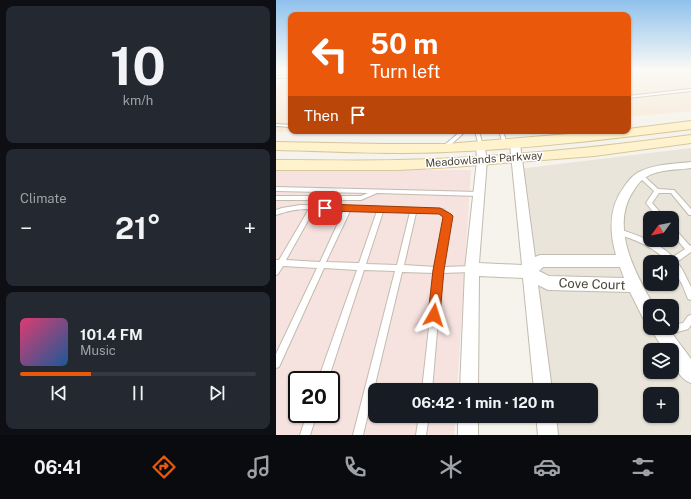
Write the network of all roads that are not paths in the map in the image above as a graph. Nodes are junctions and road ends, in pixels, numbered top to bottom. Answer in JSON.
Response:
{"nodes":[{"id":1,"x":688,"y":90,"type":"edge"},
{"id":2,"x":631,"y":97,"type":"edge"},
{"id":3,"x":276,"y":125,"type":"edge"},
{"id":4,"x":691,"y":125,"type":"edge"},
{"id":5,"x":288,"y":126,"type":"edge"},
{"id":6,"x":631,"y":132,"type":"edge"},
{"id":7,"x":460,"y":134,"type":"edge"},
{"id":8,"x":478,"y":134,"type":"edge"},
{"id":9,"x":503,"y":134,"type":"edge"},
{"id":10,"x":616,"y":134,"type":"edge"},
{"id":11,"x":691,"y":139,"type":"edge"},
{"id":12,"x":276,"y":146,"type":"edge"},
{"id":13,"x":444,"y":148,"type":"junction"},
{"id":14,"x":512,"y":148,"type":"junction"},
{"id":15,"x":482,"y":153,"type":"junction"},
{"id":16,"x":276,"y":165,"type":"edge"},
{"id":17,"x":691,"y":165,"type":"edge"},
{"id":18,"x":640,"y":176,"type":"junction"},
{"id":19,"x":276,"y":189,"type":"edge"},
{"id":20,"x":377,"y":191,"type":"junction"},
{"id":21,"x":657,"y":191,"type":"junction"},
{"id":22,"x":479,"y":194,"type":"junction"},
{"id":23,"x":276,"y":198,"type":"edge"},
{"id":24,"x":314,"y":207,"type":"junction"},
{"id":25,"x":348,"y":208,"type":"junction"},
{"id":26,"x":381,"y":209,"type":"junction"},
{"id":27,"x":414,"y":210,"type":"junction"},
{"id":28,"x":656,"y":211,"type":"edge"},
{"id":29,"x":276,"y":213,"type":"edge"},
{"id":30,"x":691,"y":213,"type":"edge"},
{"id":31,"x":619,"y":232,"type":"junction"},
{"id":32,"x":679,"y":237,"type":"edge"},
{"id":33,"x":690,"y":248,"type":"edge"},
{"id":34,"x":666,"y":255,"type":"edge"},
{"id":35,"x":679,"y":256,"type":"edge"},
{"id":36,"x":625,"y":262,"type":"junction"},
{"id":37,"x":279,"y":263,"type":"edge"},
{"id":38,"x":321,"y":264,"type":"junction"},
{"id":39,"x":361,"y":266,"type":"junction"},
{"id":40,"x":400,"y":268,"type":"junction"},
{"id":41,"x":472,"y":269,"type":"junction"},
{"id":42,"x":439,"y":270,"type":"junction"},
{"id":43,"x":679,"y":271,"type":"edge"},
{"id":44,"x":276,"y":272,"type":"edge"},
{"id":45,"x":528,"y":272,"type":"junction"},
{"id":46,"x":634,"y":285,"type":"junction"},
{"id":47,"x":691,"y":296,"type":"edge"},
{"id":48,"x":643,"y":301,"type":"edge"},
{"id":49,"x":691,"y":319,"type":"edge"},
{"id":50,"x":679,"y":327,"type":"edge"},
{"id":51,"x":663,"y":335,"type":"edge"},
{"id":52,"x":276,"y":364,"type":"edge"},
{"id":53,"x":326,"y":371,"type":"edge"},
{"id":54,"x":691,"y":374,"type":"edge"},
{"id":55,"x":428,"y":383,"type":"edge"},
{"id":56,"x":469,"y":383,"type":"edge"},
{"id":57,"x":542,"y":383,"type":"edge"},
{"id":58,"x":309,"y":423,"type":"edge"},
{"id":59,"x":423,"y":423,"type":"edge"},
{"id":60,"x":468,"y":423,"type":"edge"},
{"id":61,"x":547,"y":423,"type":"edge"},
{"id":62,"x":305,"y":435,"type":"edge"},
{"id":63,"x":358,"y":435,"type":"edge"},
{"id":64,"x":421,"y":435,"type":"edge"},
{"id":65,"x":468,"y":435,"type":"edge"},
{"id":66,"x":548,"y":435,"type":"edge"}],
"edges":[{"from":1,"to":2,"type":"lane"},
{"from":3,"to":5,"type":"lane"},
{"from":4,"to":6,"type":"main road","name":"Meadowlands Parkway"},
{"from":7,"to":13,"type":"lane"},
{"from":8,"to":15,"type":"lane"},
{"from":9,"to":14,"type":"lane"},
{"from":10,"to":14,"type":"main road","name":"Meadowlands Parkway"},
{"from":11,"to":14,"type":"main road","name":"Meadowlands Parkway"},
{"from":12,"to":13,"type":"main road","name":"Meadowlands Parkway"},
{"from":13,"to":15,"type":"main road","name":"Meadowlands Parkway"},
{"from":14,"to":15,"type":"main road","name":"Meadowlands Parkway"},
{"from":14,"to":45,"type":"street"},
{"from":15,"to":16,"type":"main road","name":"Meadowlands Parkway"},
{"from":15,"to":22,"type":"street"},
{"from":17,"to":18,"type":"street"},
{"from":18,"to":21,"type":"lane"},
{"from":18,"to":31,"type":"street"},
{"from":19,"to":20,"type":"lane"},
{"from":20,"to":22,"type":"lane"},
{"from":20,"to":23,"type":"lane"},
{"from":21,"to":28,"type":"lane"},
{"from":21,"to":30,"type":"lane"},
{"from":22,"to":41,"type":"street"},
{"from":24,"to":25,"type":"lane"},
{"from":24,"to":29,"type":"lane"},
{"from":24,"to":37,"type":"lane"},
{"from":25,"to":26,"type":"lane"},
{"from":25,"to":38,"type":"lane"},
{"from":26,"to":27,"type":"lane"},
{"from":26,"to":39,"type":"lane"},
{"from":27,"to":40,"type":"lane"},
{"from":27,"to":42,"type":"lane"},
{"from":31,"to":34,"type":"lane"},
{"from":31,"to":36,"type":"street"},
{"from":32,"to":33,"type":"lane"},
{"from":33,"to":35,"type":"lane"},
{"from":36,"to":45,"type":"street","name":"Cove Court"},
{"from":36,"to":46,"type":"street"},
{"from":37,"to":38,"type":"lane"},
{"from":37,"to":44,"type":"lane"},
{"from":38,"to":39,"type":"lane"},
{"from":38,"to":52,"type":"lane"},
{"from":39,"to":40,"type":"lane"},
{"from":39,"to":53,"type":"lane"},
{"from":40,"to":42,"type":"lane"},
{"from":40,"to":63,"type":"lane"},
{"from":41,"to":42,"type":"lane"},
{"from":41,"to":45,"type":"street","name":"Cove Court"},
{"from":41,"to":56,"type":"street"},
{"from":42,"to":55,"type":"lane"},
{"from":43,"to":47,"type":"lane"},
{"from":45,"to":46,"type":"street","name":"Cove Court"},
{"from":45,"to":57,"type":"street"},
{"from":46,"to":48,"type":"street"},
{"from":49,"to":50,"type":"lane"},
{"from":51,"to":54,"type":"street"},
{"from":58,"to":62,"type":"lane"},
{"from":59,"to":64,"type":"lane"},
{"from":60,"to":65,"type":"street"},
{"from":61,"to":66,"type":"street"}]}
